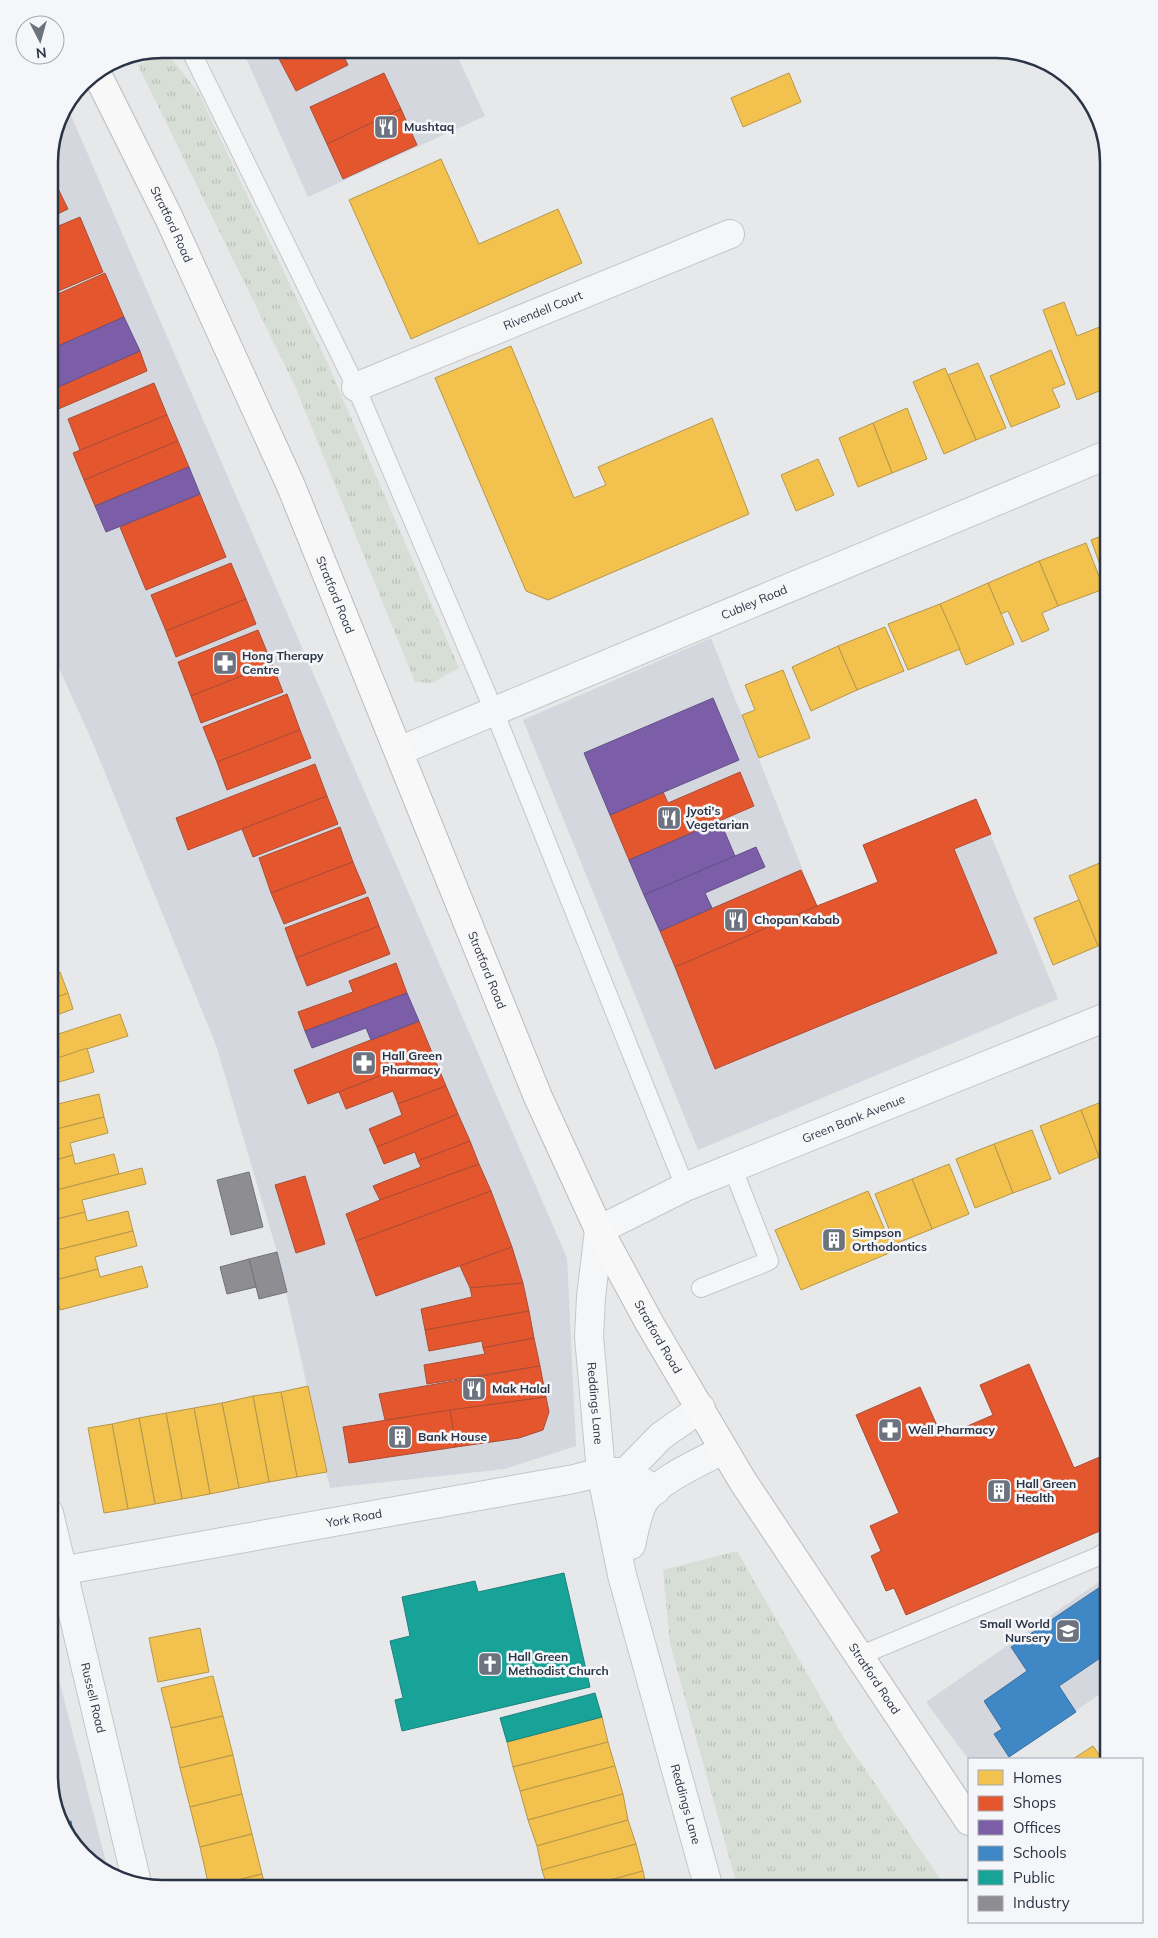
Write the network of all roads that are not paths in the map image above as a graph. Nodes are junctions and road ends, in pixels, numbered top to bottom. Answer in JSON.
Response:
{"nodes":[{"id":1,"x":194,"y":58,"type":"edge"},
{"id":2,"x":99,"y":78,"type":"edge"},
{"id":3,"x":730,"y":234,"type":"dead end"},
{"id":4,"x":356,"y":387,"type":"junction"},
{"id":5,"x":1100,"y":458,"type":"edge"},
{"id":6,"x":494,"y":711,"type":"junction"},
{"id":7,"x":399,"y":751,"type":"junction"},
{"id":8,"x":1100,"y":1020,"type":"edge"},
{"id":9,"x":732,"y":1169,"type":"junction"},
{"id":10,"x":685,"y":1187,"type":"junction"},
{"id":11,"x":600,"y":1230,"type":"junction"},
{"id":12,"x":701,"y":1288,"type":"dead end"},
{"id":13,"x":701,"y":1408,"type":"junction"},
{"id":14,"x":723,"y":1450,"type":"junction"},
{"id":15,"x":614,"y":1472,"type":"junction"},
{"id":16,"x":656,"y":1490,"type":"junction"},
{"id":17,"x":1100,"y":1555,"type":"edge"},
{"id":18,"x":58,"y":1572,"type":"edge"},
{"id":19,"x":622,"y":1575,"type":"junction"},
{"id":20,"x":58,"y":1580,"type":"edge"},
{"id":21,"x":858,"y":1656,"type":"junction"},
{"id":22,"x":968,"y":1820,"type":"edge"},
{"id":23,"x":135,"y":1877,"type":"edge"},
{"id":24,"x":707,"y":1880,"type":"edge"}],
"edges":[{"from":1,"to":4,"type":"lane"},
{"from":2,"to":7,"type":"highway","name":"Stratford Road"},
{"from":3,"to":4,"type":"street","name":"Rivendell Court"},
{"from":4,"to":6,"type":"lane"},
{"from":5,"to":6,"type":"street","name":"Cubley Road"},
{"from":6,"to":7,"type":"street","name":"Cubley Road"},
{"from":6,"to":10,"type":"lane"},
{"from":7,"to":11,"type":"highway","name":"Stratford Road"},
{"from":8,"to":9,"type":"street","name":"Green Bank Avenue"},
{"from":9,"to":10,"type":"street","name":"Green Bank Avenue"},
{"from":9,"to":12,"type":"lane"},
{"from":10,"to":11,"type":"street","name":"Green Bank Avenue"},
{"from":11,"to":13,"type":"highway","name":"Stratford Road"},
{"from":11,"to":15,"type":"street","name":"Reddings Lane"},
{"from":13,"to":14,"type":"highway","name":"Stratford Road"},
{"from":13,"to":15,"type":"street"},
{"from":14,"to":16,"type":"street"},
{"from":14,"to":21,"type":"highway","name":"Stratford Road"},
{"from":15,"to":16,"type":"street"},
{"from":15,"to":18,"type":"street","name":"York Road"},
{"from":15,"to":19,"type":"street","name":"Reddings Lane"},
{"from":16,"to":19,"type":"street"},
{"from":17,"to":21,"type":"lane"},
{"from":19,"to":24,"type":"street","name":"Reddings Lane"},
{"from":20,"to":23,"type":"street","name":"Russell Road"},
{"from":21,"to":22,"type":"highway","name":"Stratford Road"}]}
